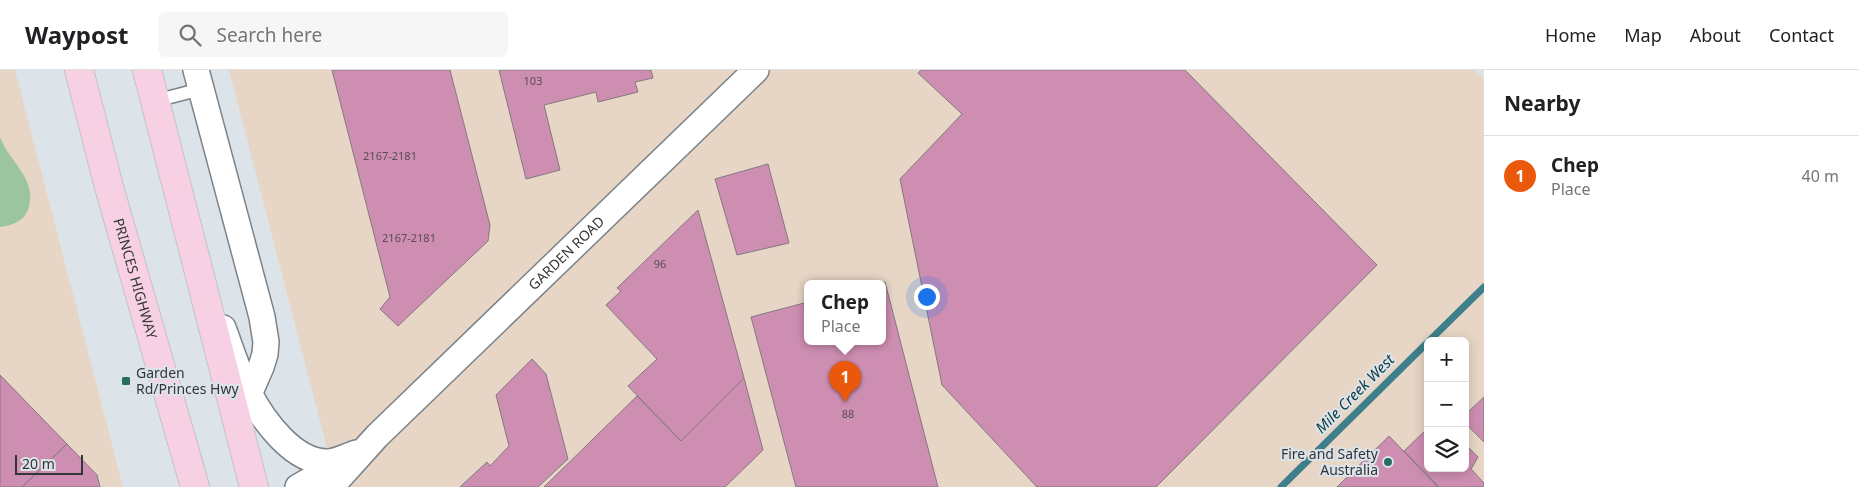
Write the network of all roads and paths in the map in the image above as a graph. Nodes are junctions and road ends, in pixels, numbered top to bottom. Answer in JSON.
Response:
{"nodes":[{"id":1,"x":79,"y":70,"type":"edge"},
{"id":2,"x":147,"y":70,"type":"edge"},
{"id":3,"x":756,"y":70,"type":"edge"},
{"id":4,"x":199,"y":80,"type":"edge"},
{"id":5,"x":154,"y":101,"type":"junction"},
{"id":6,"x":197,"y":260,"type":"junction"},
{"id":7,"x":248,"y":393,"type":"junction"},
{"id":8,"x":237,"y":422,"type":"junction"},
{"id":9,"x":377,"y":436,"type":"junction"},
{"id":10,"x":356,"y":453,"type":"junction"},
{"id":11,"x":190,"y":480,"type":"edge"},
{"id":12,"x":254,"y":487,"type":"edge"},
{"id":13,"x":298,"y":487,"type":"edge"},
{"id":14,"x":331,"y":487,"type":"edge"}],
"edges":[{"from":1,"to":11,"type":"highway","name":"PRINCES HIGHWAY"},
{"from":2,"to":5,"type":"highway"},
{"from":3,"to":9,"type":"street","name":"GARDEN ROAD"},
{"from":4,"to":5,"type":"lane"},
{"from":4,"to":7,"type":"street"},
{"from":5,"to":6,"type":"highway"},
{"from":6,"to":7,"type":"street"},
{"from":6,"to":8,"type":"highway"},
{"from":7,"to":8,"type":"street"},
{"from":7,"to":10,"type":"street"},
{"from":8,"to":12,"type":"highway"},
{"from":9,"to":10,"type":"street","name":"GARDEN ROAD"},
{"from":9,"to":14,"type":"street","name":"GARDEN ROAD"},
{"from":10,"to":13,"type":"street","name":"GARDEN ROAD"}]}
